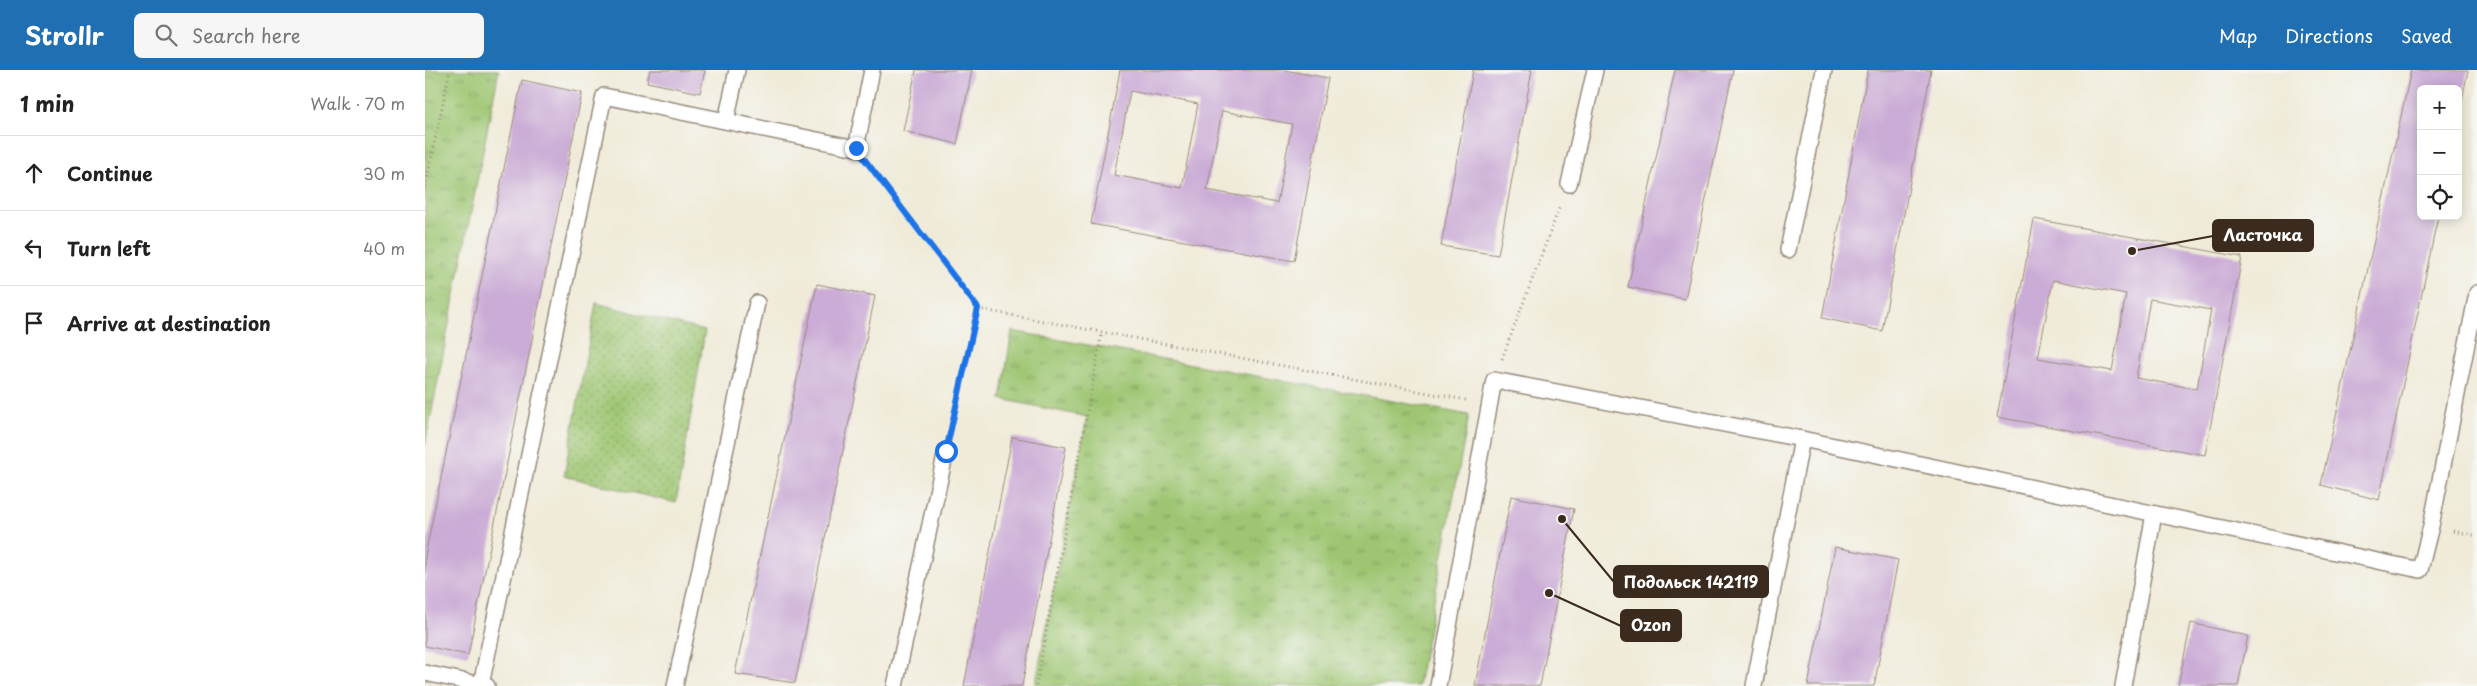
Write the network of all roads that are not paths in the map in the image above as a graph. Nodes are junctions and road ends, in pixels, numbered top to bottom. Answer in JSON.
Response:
{"nodes":[{"id":1,"x":737,"y":70,"type":"edge"},
{"id":2,"x":873,"y":70,"type":"edge"},
{"id":3,"x":1595,"y":70,"type":"edge"},
{"id":4,"x":1824,"y":70,"type":"edge"},
{"id":5,"x":726,"y":121,"type":"junction"},
{"id":6,"x":1569,"y":184,"type":"road end"},
{"id":7,"x":1787,"y":250,"type":"dead end"},
{"id":8,"x":2477,"y":293,"type":"edge"},
{"id":9,"x":757,"y":303,"type":"dead end"},
{"id":10,"x":1802,"y":439,"type":"junction"},
{"id":11,"x":946,"y":451,"type":"road end"},
{"id":12,"x":2154,"y":514,"type":"junction"},
{"id":13,"x":425,"y":673,"type":"edge"},
{"id":14,"x":484,"y":685,"type":"edge"},
{"id":15,"x":675,"y":686,"type":"edge"},
{"id":16,"x":895,"y":686,"type":"edge"},
{"id":17,"x":1438,"y":686,"type":"edge"},
{"id":18,"x":1754,"y":686,"type":"edge"},
{"id":19,"x":2123,"y":686,"type":"edge"}],
"edges":[{"from":1,"to":5,"type":"lane"},
{"from":2,"to":5,"type":"lane"},
{"from":3,"to":6,"type":"lane"},
{"from":4,"to":7,"type":"lane"},
{"from":5,"to":14,"type":"lane"},
{"from":8,"to":12,"type":"lane"},
{"from":9,"to":15,"type":"lane"},
{"from":10,"to":12,"type":"lane"},
{"from":10,"to":17,"type":"lane"},
{"from":10,"to":18,"type":"lane"},
{"from":11,"to":16,"type":"lane"},
{"from":12,"to":19,"type":"lane"},
{"from":13,"to":14,"type":"lane"}]}
